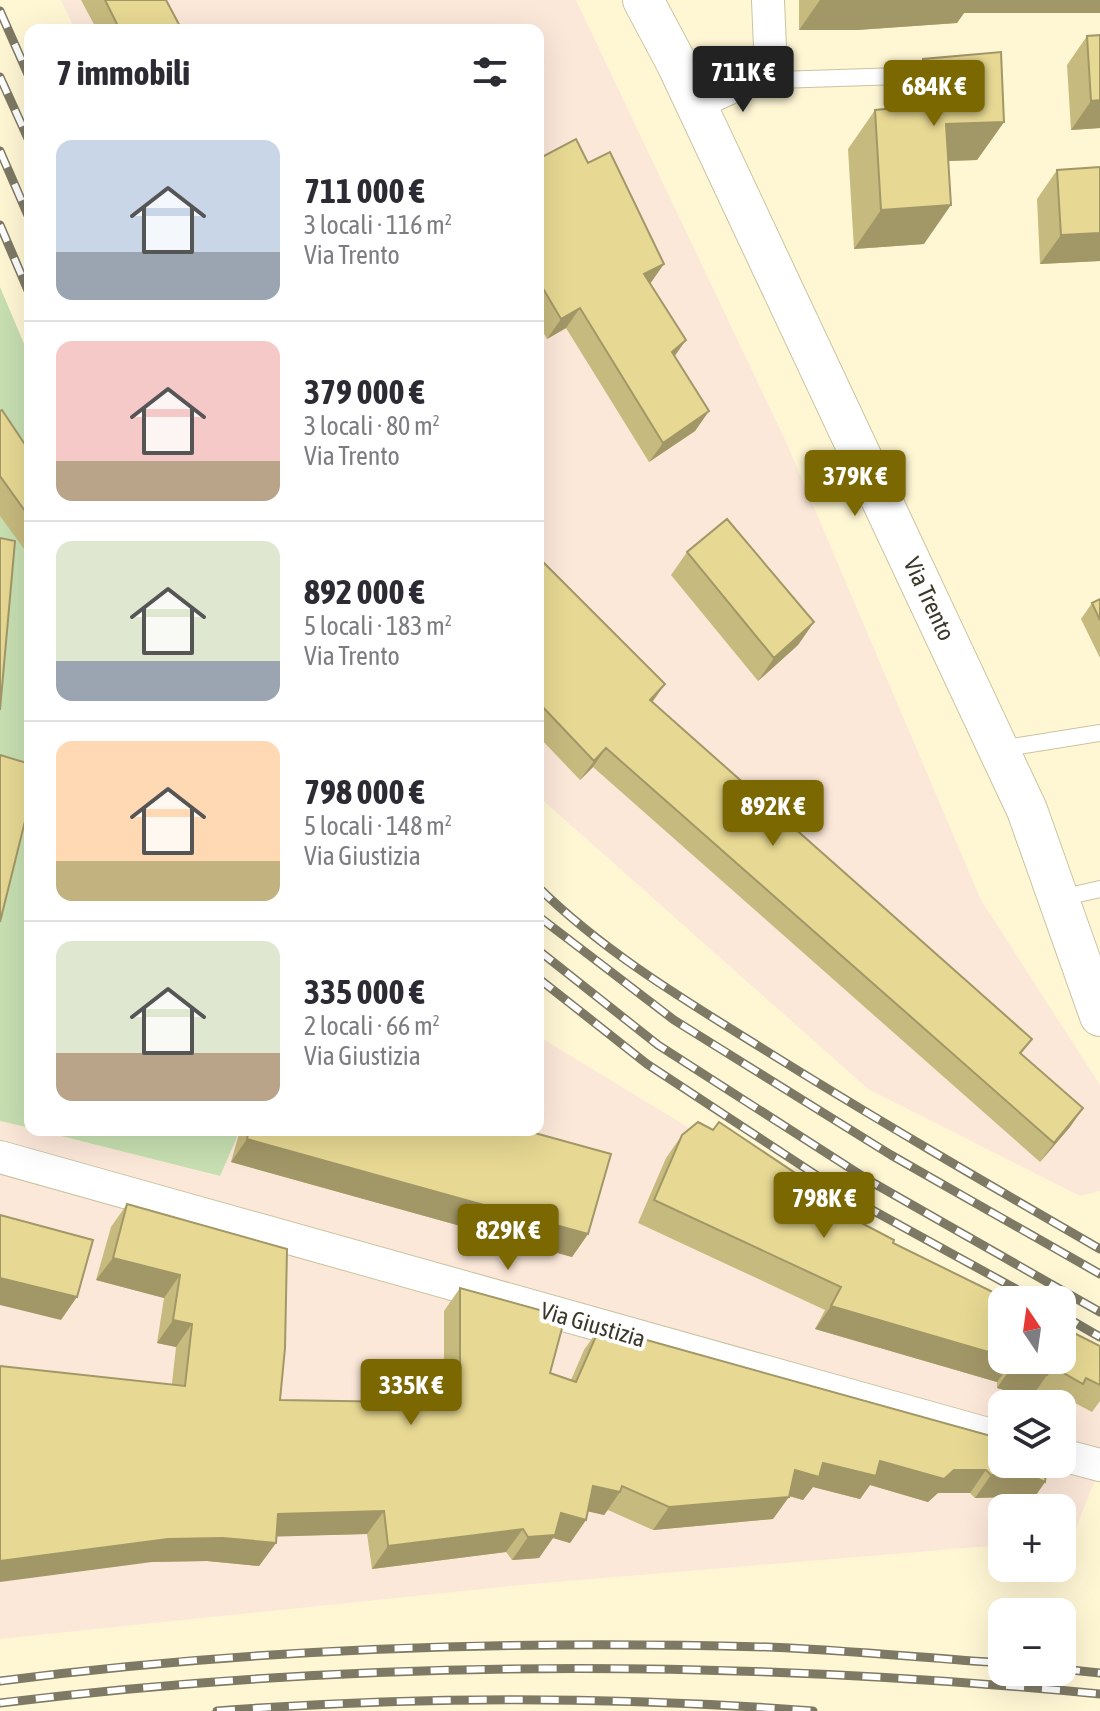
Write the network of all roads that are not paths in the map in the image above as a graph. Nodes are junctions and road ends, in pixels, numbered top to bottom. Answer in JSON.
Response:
{"nodes":[{"id":1,"x":643,"y":0,"type":"edge"},
{"id":2,"x":768,"y":0,"type":"edge"},
{"id":3,"x":762,"y":73,"type":"junction"},
{"id":4,"x":944,"y":75,"type":"edge"},
{"id":5,"x":695,"y":104,"type":"junction"},
{"id":6,"x":1100,"y":733,"type":"edge"},
{"id":7,"x":1000,"y":749,"type":"junction"},
{"id":8,"x":1100,"y":889,"type":"edge"},
{"id":9,"x":1060,"y":898,"type":"junction"},
{"id":10,"x":1100,"y":1016,"type":"edge"},
{"id":11,"x":0,"y":1157,"type":"edge"},
{"id":12,"x":988,"y":1434,"type":"edge"}],
"edges":[{"from":1,"to":5,"type":"street","name":"Via Trento"},
{"from":2,"to":3,"type":"street"},
{"from":3,"to":4,"type":"lane"},
{"from":3,"to":5,"type":"street"},
{"from":5,"to":7,"type":"street","name":"Via Trento"},
{"from":6,"to":7,"type":"lane"},
{"from":7,"to":9,"type":"street","name":"Via Trento"},
{"from":8,"to":9,"type":"lane"},
{"from":9,"to":10,"type":"street","name":"Via Trento"},
{"from":11,"to":12,"type":"street","name":"Via Giustizia"}]}
